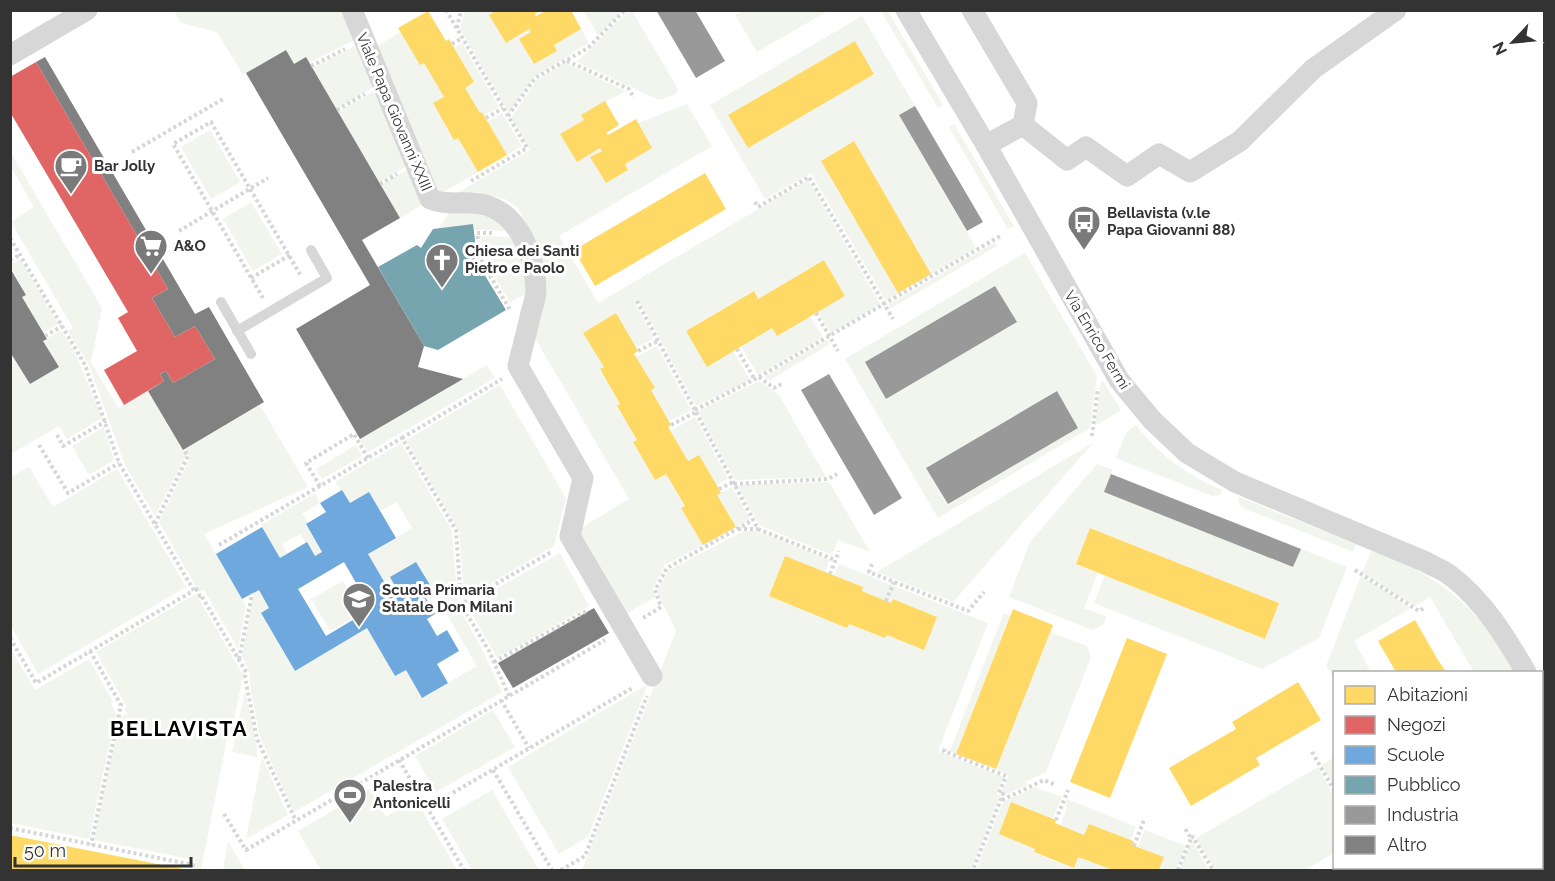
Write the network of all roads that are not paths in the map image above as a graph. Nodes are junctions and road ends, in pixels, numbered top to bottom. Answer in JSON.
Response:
{"nodes":[{"id":1,"x":87,"y":10,"type":"edge"},
{"id":2,"x":352,"y":10,"type":"edge"},
{"id":3,"x":906,"y":10,"type":"edge"},
{"id":4,"x":972,"y":10,"type":"edge"},
{"id":5,"x":1396,"y":10,"type":"edge"},
{"id":6,"x":10,"y":55,"type":"edge"},
{"id":7,"x":1023,"y":125,"type":"junction"},
{"id":8,"x":986,"y":145,"type":"junction"},
{"id":9,"x":311,"y":250,"type":"dead end"},
{"id":10,"x":221,"y":302,"type":"dead end"},
{"id":11,"x":237,"y":331,"type":"junction"},
{"id":12,"x":251,"y":354,"type":"dead end"},
{"id":13,"x":1525,"y":671,"type":"edge"},
{"id":14,"x":652,"y":676,"type":"road end"}],
"edges":[{"from":1,"to":6,"type":"street"},
{"from":2,"to":14,"type":"street","name":"Viale Papa Giovanni XXIII"},
{"from":3,"to":8,"type":"street","name":"Via Enrico Fermi"},
{"from":4,"to":7,"type":"street"},
{"from":5,"to":7,"type":"street"},
{"from":7,"to":8,"type":"street"},
{"from":8,"to":13,"type":"street","name":"Via Enrico Fermi"},
{"from":9,"to":11,"type":"lane"},
{"from":10,"to":11,"type":"lane"},
{"from":11,"to":12,"type":"lane"}]}
